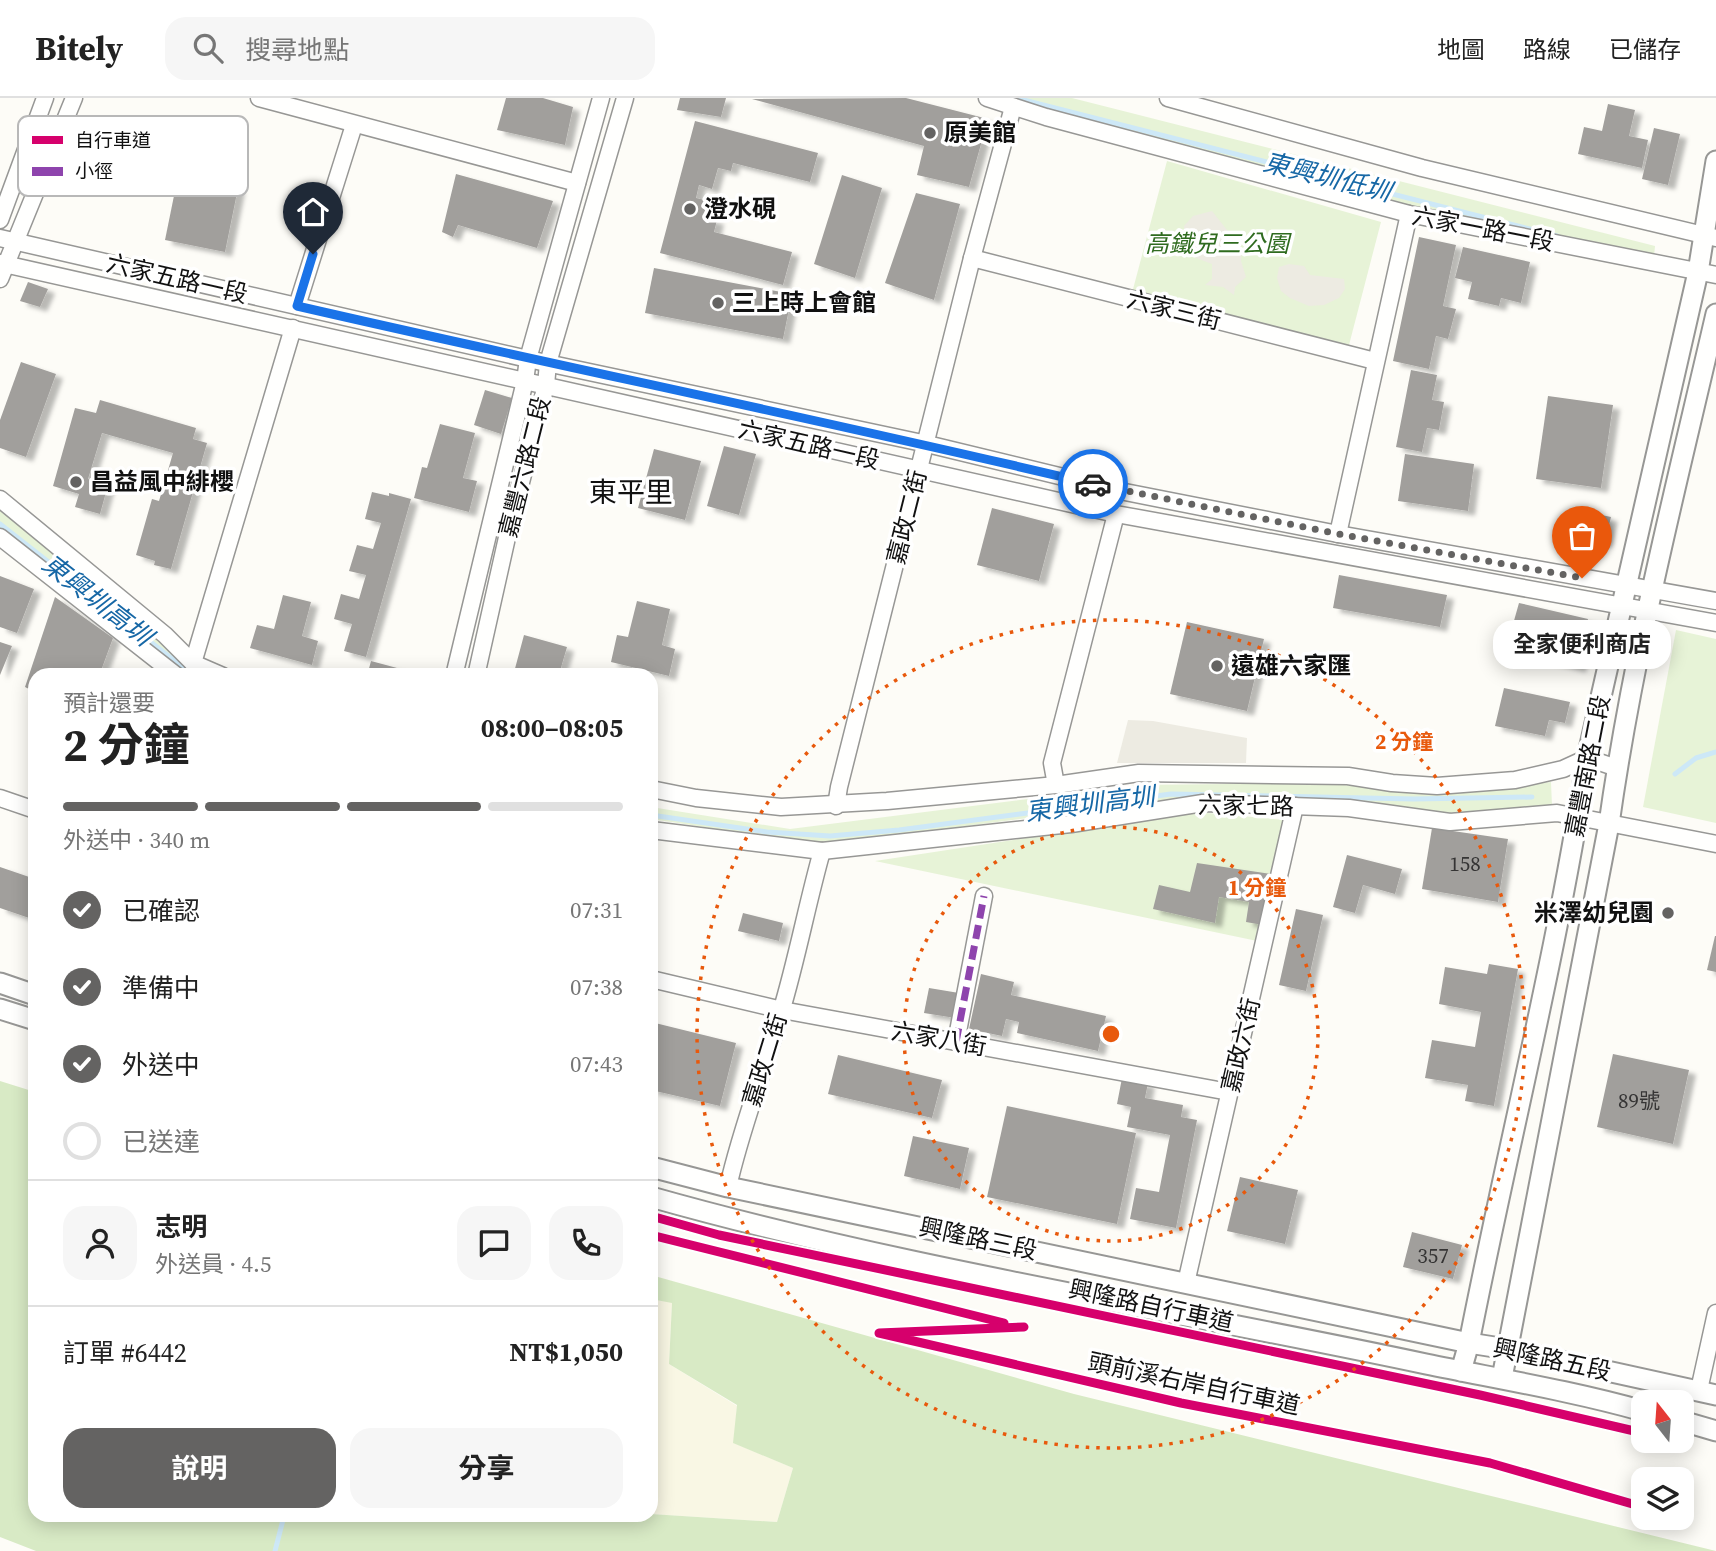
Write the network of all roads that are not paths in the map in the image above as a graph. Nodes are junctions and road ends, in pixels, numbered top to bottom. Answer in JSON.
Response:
{"nodes":[{"id":1,"x":46,"y":98,"type":"edge"},
{"id":2,"x":74,"y":98,"type":"edge"},
{"id":3,"x":259,"y":98,"type":"edge"},
{"id":4,"x":601,"y":98,"type":"edge"},
{"id":5,"x":625,"y":98,"type":"edge"},
{"id":6,"x":987,"y":98,"type":"edge"},
{"id":7,"x":1168,"y":98,"type":"edge"},
{"id":8,"x":1013,"y":107,"type":"junction"},
{"id":9,"x":39,"y":116,"type":"edge"},
{"id":10,"x":66,"y":116,"type":"edge"},
{"id":11,"x":354,"y":125,"type":"junction"},
{"id":12,"x":1716,"y":161,"type":"edge"},
{"id":13,"x":18,"y":172,"type":"edge"},
{"id":14,"x":577,"y":183,"type":"junction"},
{"id":15,"x":28,"y":196,"type":"edge"},
{"id":16,"x":1409,"y":214,"type":"junction"},
{"id":17,"x":0,"y":220,"type":"edge"},
{"id":18,"x":1711,"y":236,"type":"edge"},
{"id":19,"x":8,"y":240,"type":"edge"},
{"id":20,"x":972,"y":258,"type":"junction"},
{"id":21,"x":2,"y":269,"type":"edge"},
{"id":22,"x":1707,"y":273,"type":"edge"},
{"id":23,"x":297,"y":306,"type":"junction"},
{"id":24,"x":1716,"y":314,"type":"edge"},
{"id":25,"x":293,"y":328,"type":"junction"},
{"id":26,"x":528,"y":359,"type":"junction"},
{"id":27,"x":1375,"y":361,"type":"junction"},
{"id":28,"x":548,"y":363,"type":"junction"},
{"id":29,"x":525,"y":381,"type":"junction"},
{"id":30,"x":546,"y":385,"type":"junction"},
{"id":31,"x":927,"y":444,"type":"junction"},
{"id":32,"x":919,"y":470,"type":"junction"},
{"id":33,"x":0,"y":499,"type":"edge"},
{"id":34,"x":1116,"y":514,"type":"junction"},
{"id":35,"x":1338,"y":534,"type":"junction"},
{"id":36,"x":0,"y":537,"type":"edge"},
{"id":37,"x":1628,"y":586,"type":"junction"},
{"id":38,"x":1650,"y":600,"type":"junction"},
{"id":39,"x":1716,"y":601,"type":"edge"},
{"id":40,"x":1621,"y":606,"type":"junction"},
{"id":41,"x":1716,"y":623,"type":"edge"},
{"id":42,"x":194,"y":663,"type":"junction"},
{"id":43,"x":167,"y":668,"type":"edge"},
{"id":44,"x":205,"y":668,"type":"edge"},
{"id":45,"x":456,"y":668,"type":"edge"},
{"id":46,"x":478,"y":668,"type":"edge"},
{"id":47,"x":1587,"y":758,"type":"junction"},
{"id":48,"x":1617,"y":768,"type":"junction"},
{"id":49,"x":1056,"y":785,"type":"junction"},
{"id":50,"x":658,"y":790,"type":"edge"},
{"id":51,"x":0,"y":798,"type":"edge"},
{"id":52,"x":836,"y":806,"type":"junction"},
{"id":53,"x":1295,"y":806,"type":"junction"},
{"id":54,"x":28,"y":808,"type":"edge"},
{"id":55,"x":1578,"y":816,"type":"junction"},
{"id":56,"x":1609,"y":824,"type":"junction"},
{"id":57,"x":658,"y":831,"type":"edge"},
{"id":58,"x":1716,"y":844,"type":"edge"},
{"id":59,"x":822,"y":851,"type":"junction"},
{"id":60,"x":985,"y":896,"type":"dead end"},
{"id":61,"x":658,"y":981,"type":"edge"},
{"id":62,"x":0,"y":983,"type":"edge"},
{"id":63,"x":28,"y":993,"type":"edge"},
{"id":64,"x":0,"y":1009,"type":"edge"},
{"id":65,"x":782,"y":1010,"type":"junction"},
{"id":66,"x":28,"y":1018,"type":"edge"},
{"id":67,"x":956,"y":1042,"type":"junction"},
{"id":68,"x":1229,"y":1092,"type":"junction"},
{"id":69,"x":658,"y":1169,"type":"edge"},
{"id":70,"x":728,"y":1187,"type":"junction"},
{"id":71,"x":658,"y":1200,"type":"edge"},
{"id":72,"x":1186,"y":1283,"type":"junction"},
{"id":73,"x":1716,"y":1313,"type":"edge"},
{"id":74,"x":1469,"y":1343,"type":"junction"},
{"id":75,"x":1507,"y":1349,"type":"junction"},
{"id":76,"x":1461,"y":1371,"type":"junction"},
{"id":77,"x":1502,"y":1378,"type":"junction"},
{"id":78,"x":1707,"y":1393,"type":"edge"},
{"id":79,"x":1631,"y":1408,"type":"edge"},
{"id":80,"x":1694,"y":1425,"type":"edge"},
{"id":81,"x":1716,"y":1431,"type":"edge"}],
"edges":[{"from":1,"to":9,"type":"street"},
{"from":2,"to":10,"type":"street"},
{"from":3,"to":11,"type":"street"},
{"from":4,"to":14,"type":"street","name":"嘉豐六路二段"},
{"from":5,"to":28,"type":"street","name":"嘉豐六路二段"},
{"from":6,"to":8,"type":"street","name":"六家一路一段"},
{"from":7,"to":18,"type":"street","name":"六家一路一段"},
{"from":8,"to":16,"type":"street","name":"六家一路一段"},
{"from":8,"to":20,"type":"street","name":"嘉政二街"},
{"from":11,"to":14,"type":"street"},
{"from":11,"to":23,"type":"street"},
{"from":12,"to":18,"type":"street","name":"嘉豐南路二段"},
{"from":13,"to":17,"type":"street"},
{"from":14,"to":26,"type":"street","name":"嘉豐六路二段"},
{"from":15,"to":19,"type":"street"},
{"from":16,"to":22,"type":"street","name":"六家一路一段"},
{"from":16,"to":27,"type":"street"},
{"from":18,"to":22,"type":"street","name":"嘉豐南路二段"},
{"from":19,"to":21,"type":"street"},
{"from":19,"to":23,"type":"street","name":"六家五路一段"},
{"from":20,"to":27,"type":"street","name":"六家三街"},
{"from":20,"to":31,"type":"street","name":"嘉政二街"},
{"from":21,"to":25,"type":"street","name":"六家五路一段"},
{"from":22,"to":37,"type":"street","name":"嘉豐南路二段"},
{"from":23,"to":26,"type":"street","name":"六家五路一段"},
{"from":24,"to":38,"type":"street","name":"嘉豐南路二段"},
{"from":25,"to":29,"type":"street","name":"六家五路一段"},
{"from":25,"to":42,"type":"street"},
{"from":26,"to":28,"type":"street","name":"六家五路一段"},
{"from":26,"to":29,"type":"street","name":"嘉豐六路二段"},
{"from":27,"to":35,"type":"street"},
{"from":28,"to":30,"type":"street","name":"嘉豐六路二段"},
{"from":28,"to":31,"type":"street","name":"六家五路一段"},
{"from":29,"to":30,"type":"street","name":"六家五路一段"},
{"from":29,"to":45,"type":"street","name":"嘉豐六路二段"},
{"from":30,"to":32,"type":"street","name":"六家五路一段"},
{"from":30,"to":46,"type":"street","name":"嘉豐六路二段"},
{"from":31,"to":32,"type":"street","name":"嘉政二街"},
{"from":31,"to":35,"type":"street","name":"六家五路一段"},
{"from":32,"to":34,"type":"street","name":"六家五路一段"},
{"from":32,"to":52,"type":"street","name":"嘉政二街"},
{"from":33,"to":42,"type":"street"},
{"from":34,"to":40,"type":"street","name":"六家五路一段"},
{"from":34,"to":49,"type":"street"},
{"from":35,"to":37,"type":"street","name":"六家五路一段"},
{"from":36,"to":43,"type":"street"},
{"from":37,"to":38,"type":"street","name":"六家五路一段"},
{"from":37,"to":40,"type":"street","name":"嘉豐南路二段"},
{"from":38,"to":39,"type":"street"},
{"from":38,"to":40,"type":"street","name":"六家五路一段"},
{"from":38,"to":41,"type":"street"},
{"from":38,"to":48,"type":"street","name":"嘉豐南路二段"},
{"from":40,"to":47,"type":"street","name":"嘉豐南路二段"},
{"from":42,"to":44,"type":"street"},
{"from":47,"to":48,"type":"street"},
{"from":47,"to":49,"type":"street","name":"六家七路"},
{"from":47,"to":55,"type":"street","name":"嘉豐南路二段"},
{"from":48,"to":56,"type":"street","name":"嘉豐南路二段"},
{"from":49,"to":52,"type":"street","name":"六家七路"},
{"from":50,"to":52,"type":"street","name":"六家七路"},
{"from":51,"to":54,"type":"street"},
{"from":53,"to":55,"type":"street","name":"六家七路"},
{"from":53,"to":59,"type":"street","name":"六家七路"},
{"from":53,"to":68,"type":"street","name":"嘉政六街"},
{"from":55,"to":56,"type":"street","name":"六家七路"},
{"from":55,"to":74,"type":"street","name":"嘉豐南路二段"},
{"from":56,"to":58,"type":"street","name":"六家七路"},
{"from":56,"to":75,"type":"street","name":"嘉豐南路二段"},
{"from":57,"to":59,"type":"street","name":"六家七路"},
{"from":59,"to":65,"type":"street","name":"嘉政二街"},
{"from":60,"to":67,"type":"street"},
{"from":61,"to":65,"type":"street","name":"六家八街"},
{"from":62,"to":63,"type":"street"},
{"from":64,"to":66,"type":"street"},
{"from":65,"to":67,"type":"street","name":"六家八街"},
{"from":65,"to":70,"type":"street","name":"嘉政二街"},
{"from":67,"to":68,"type":"street","name":"六家八街"},
{"from":68,"to":72,"type":"street","name":"嘉政六街"},
{"from":69,"to":70,"type":"street","name":"興隆路三段"},
{"from":70,"to":72,"type":"street","name":"興隆路三段"},
{"from":71,"to":76,"type":"street","name":"興隆路三段"},
{"from":72,"to":74,"type":"street","name":"興隆路三段"},
{"from":73,"to":78,"type":"street"},
{"from":74,"to":75,"type":"street","name":"興隆路五段"},
{"from":74,"to":76,"type":"street","name":"嘉豐南路二段"},
{"from":75,"to":77,"type":"street","name":"嘉豐南路二段"},
{"from":75,"to":78,"type":"street","name":"興隆路五段"},
{"from":76,"to":77,"type":"street","name":"興隆路五段"},
{"from":77,"to":79,"type":"street","name":"興隆路五段"},
{"from":80,"to":81,"type":"street"}]}
